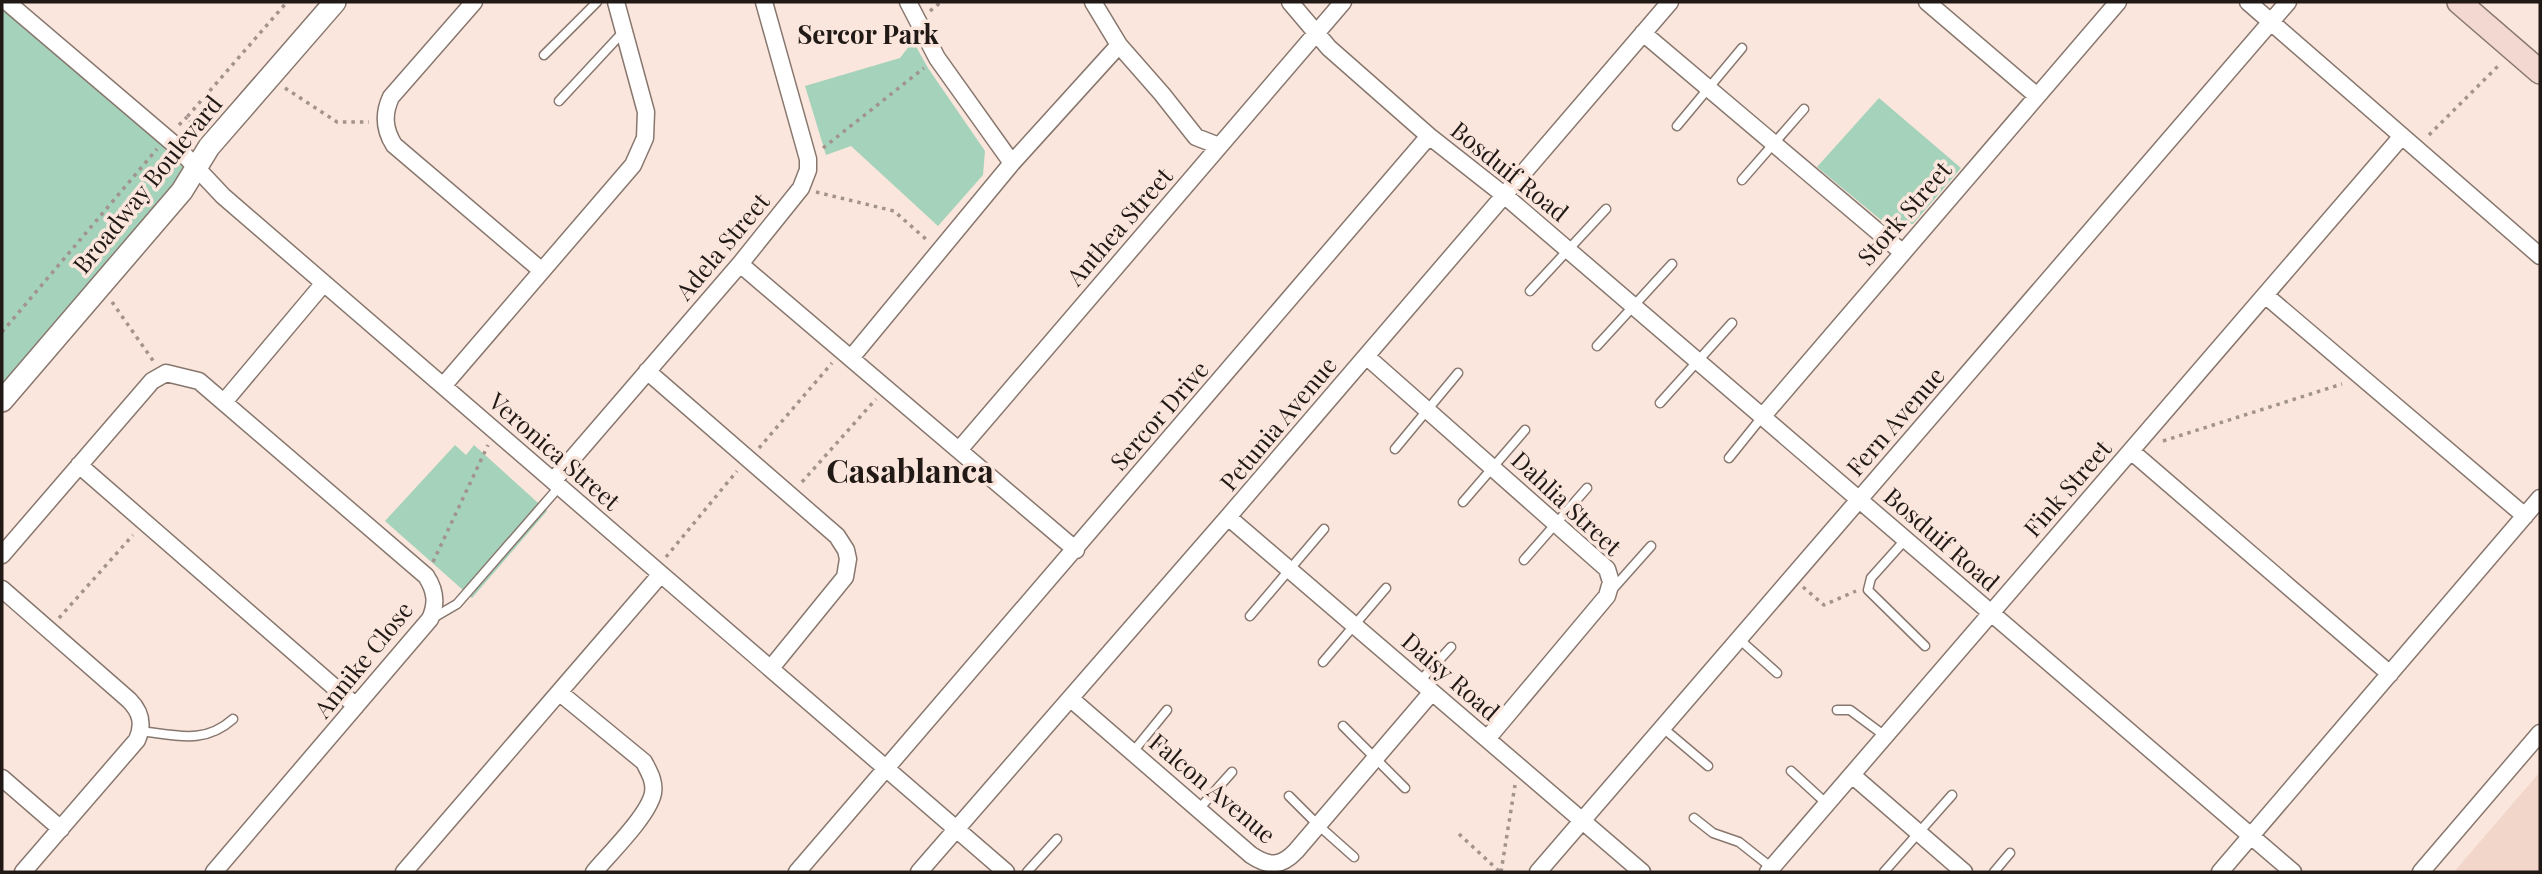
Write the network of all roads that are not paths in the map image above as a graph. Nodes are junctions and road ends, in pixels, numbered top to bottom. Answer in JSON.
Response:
{"nodes":[{"id":1,"x":7,"y":2,"type":"edge"},
{"id":2,"x":335,"y":2,"type":"edge"},
{"id":3,"x":474,"y":2,"type":"edge"},
{"id":4,"x":597,"y":2,"type":"edge"},
{"id":5,"x":616,"y":2,"type":"edge"},
{"id":6,"x":764,"y":2,"type":"edge"},
{"id":7,"x":908,"y":2,"type":"edge"},
{"id":8,"x":1093,"y":2,"type":"edge"},
{"id":9,"x":1290,"y":2,"type":"edge"},
{"id":10,"x":1343,"y":2,"type":"edge"},
{"id":11,"x":1670,"y":2,"type":"edge"},
{"id":12,"x":1927,"y":2,"type":"edge"},
{"id":13,"x":2118,"y":2,"type":"edge"},
{"id":14,"x":2248,"y":2,"type":"edge"},
{"id":15,"x":2288,"y":2,"type":"edge"},
{"id":16,"x":2459,"y":2,"type":"edge"},
{"id":17,"x":2270,"y":21,"type":"junction"},
{"id":18,"x":624,"y":31,"type":"junction"},
{"id":19,"x":1315,"y":33,"type":"junction"},
{"id":20,"x":1643,"y":33,"type":"junction"},
{"id":21,"x":1119,"y":45,"type":"junction"},
{"id":22,"x":1742,"y":48,"type":"dead end"},
{"id":23,"x":544,"y":55,"type":"dead end"},
{"id":24,"x":2540,"y":72,"type":"edge"},
{"id":25,"x":1708,"y":88,"type":"junction"},
{"id":26,"x":2037,"y":96,"type":"junction"},
{"id":27,"x":559,"y":101,"type":"dead end"},
{"id":28,"x":1804,"y":109,"type":"dead end"},
{"id":29,"x":1676,"y":125,"type":"dead end"},
{"id":30,"x":1429,"y":136,"type":"junction"},
{"id":31,"x":2402,"y":136,"type":"junction"},
{"id":32,"x":1773,"y":144,"type":"junction"},
{"id":33,"x":1219,"y":146,"type":"junction"},
{"id":34,"x":1012,"y":163,"type":"junction"},
{"id":35,"x":196,"y":167,"type":"junction"},
{"id":36,"x":1741,"y":180,"type":"dead end"},
{"id":37,"x":1504,"y":195,"type":"junction"},
{"id":38,"x":1606,"y":209,"type":"dead end"},
{"id":39,"x":1567,"y":249,"type":"junction"},
{"id":40,"x":1902,"y":253,"type":"junction"},
{"id":41,"x":2540,"y":256,"type":"edge"},
{"id":42,"x":740,"y":264,"type":"junction"},
{"id":43,"x":1672,"y":264,"type":"dead end"},
{"id":44,"x":542,"y":271,"type":"junction"},
{"id":45,"x":324,"y":283,"type":"junction"},
{"id":46,"x":1530,"y":292,"type":"dead end"},
{"id":47,"x":2265,"y":295,"type":"junction"},
{"id":48,"x":1633,"y":306,"type":"junction"},
{"id":49,"x":1732,"y":323,"type":"dead end"},
{"id":50,"x":1597,"y":346,"type":"dead end"},
{"id":51,"x":1366,"y":356,"type":"junction"},
{"id":52,"x":850,"y":358,"type":"junction"},
{"id":53,"x":1698,"y":362,"type":"junction"},
{"id":54,"x":647,"y":372,"type":"junction"},
{"id":55,"x":1458,"y":373,"type":"dead end"},
{"id":56,"x":443,"y":386,"type":"junction"},
{"id":57,"x":2,"y":401,"type":"edge"},
{"id":58,"x":224,"y":402,"type":"junction"},
{"id":59,"x":1660,"y":403,"type":"dead end"},
{"id":60,"x":1428,"y":410,"type":"junction"},
{"id":61,"x":1762,"y":417,"type":"junction"},
{"id":62,"x":1525,"y":430,"type":"dead end"},
{"id":63,"x":1395,"y":449,"type":"dead end"},
{"id":64,"x":959,"y":450,"type":"junction"},
{"id":65,"x":2131,"y":451,"type":"junction"},
{"id":66,"x":1729,"y":458,"type":"dead end"},
{"id":67,"x":79,"y":465,"type":"junction"},
{"id":68,"x":1492,"y":466,"type":"junction"},
{"id":69,"x":556,"y":484,"type":"junction"},
{"id":70,"x":1587,"y":488,"type":"dead end"},
{"id":71,"x":2540,"y":498,"type":"edge"},
{"id":72,"x":1859,"y":500,"type":"junction"},
{"id":73,"x":1463,"y":502,"type":"dead end"},
{"id":74,"x":2525,"y":516,"type":"junction"},
{"id":75,"x":1228,"y":517,"type":"junction"},
{"id":76,"x":1556,"y":522,"type":"junction"},
{"id":77,"x":1324,"y":530,"type":"dead end"},
{"id":78,"x":1905,"y":540,"type":"junction"},
{"id":79,"x":1651,"y":546,"type":"dead end"},
{"id":80,"x":1076,"y":550,"type":"junction"},
{"id":81,"x":2,"y":555,"type":"edge"},
{"id":82,"x":1524,"y":560,"type":"dead end"},
{"id":83,"x":1289,"y":569,"type":"junction"},
{"id":84,"x":661,"y":574,"type":"junction"},
{"id":85,"x":1386,"y":588,"type":"dead end"},
{"id":86,"x":2,"y":589,"type":"edge"},
{"id":87,"x":1607,"y":596,"type":"junction"},
{"id":88,"x":1991,"y":613,"type":"junction"},
{"id":89,"x":1250,"y":616,"type":"dead end"},
{"id":90,"x":430,"y":619,"type":"junction"},
{"id":91,"x":1354,"y":625,"type":"junction"},
{"id":92,"x":1739,"y":639,"type":"junction"},
{"id":93,"x":1925,"y":646,"type":"dead end"},
{"id":94,"x":1451,"y":647,"type":"dead end"},
{"id":95,"x":1323,"y":662,"type":"dead end"},
{"id":96,"x":771,"y":668,"type":"junction"},
{"id":97,"x":1777,"y":673,"type":"dead end"},
{"id":98,"x":2390,"y":674,"type":"junction"},
{"id":99,"x":1426,"y":686,"type":"junction"},
{"id":100,"x":560,"y":693,"type":"junction"},
{"id":101,"x":1071,"y":699,"type":"junction"},
{"id":102,"x":356,"y":706,"type":"junction"},
{"id":103,"x":1167,"y":710,"type":"dead end"},
{"id":104,"x":1836,"y":710,"type":"dead end"},
{"id":105,"x":233,"y":719,"type":"dead end"},
{"id":106,"x":1343,"y":726,"type":"dead end"},
{"id":107,"x":1662,"y":728,"type":"junction"},
{"id":108,"x":140,"y":731,"type":"junction"},
{"id":109,"x":2540,"y":733,"type":"edge"},
{"id":110,"x":1885,"y":736,"type":"junction"},
{"id":111,"x":1487,"y":740,"type":"junction"},
{"id":112,"x":1132,"y":752,"type":"junction"},
{"id":113,"x":1375,"y":759,"type":"junction"},
{"id":114,"x":1708,"y":766,"type":"dead end"},
{"id":115,"x":886,"y":768,"type":"junction"},
{"id":116,"x":1791,"y":771,"type":"dead end"},
{"id":117,"x":1232,"y":772,"type":"dead end"},
{"id":118,"x":1852,"y":775,"type":"junction"},
{"id":119,"x":2,"y":778,"type":"edge"},
{"id":120,"x":1405,"y":788,"type":"dead end"},
{"id":121,"x":1952,"y":795,"type":"dead end"},
{"id":122,"x":1289,"y":796,"type":"dead end"},
{"id":123,"x":1827,"y":804,"type":"junction"},
{"id":124,"x":1198,"y":810,"type":"junction"},
{"id":125,"x":1694,"y":818,"type":"dead end"},
{"id":126,"x":1583,"y":821,"type":"junction"},
{"id":127,"x":1318,"y":825,"type":"junction"},
{"id":128,"x":61,"y":829,"type":"junction"},
{"id":129,"x":956,"y":829,"type":"junction"},
{"id":130,"x":1917,"y":832,"type":"junction"},
{"id":131,"x":2251,"y":836,"type":"junction"},
{"id":132,"x":1057,"y":839,"type":"dead end"},
{"id":133,"x":2010,"y":853,"type":"dead end"},
{"id":134,"x":1354,"y":857,"type":"dead end"},
{"id":135,"x":1770,"y":870,"type":"edge"},
{"id":136,"x":23,"y":872,"type":"edge"},
{"id":137,"x":214,"y":872,"type":"edge"},
{"id":138,"x":404,"y":872,"type":"edge"},
{"id":139,"x":594,"y":872,"type":"edge"},
{"id":140,"x":797,"y":872,"type":"edge"},
{"id":141,"x":919,"y":872,"type":"edge"},
{"id":142,"x":1006,"y":872,"type":"edge"},
{"id":143,"x":1027,"y":872,"type":"edge"},
{"id":144,"x":1538,"y":872,"type":"edge"},
{"id":145,"x":1642,"y":872,"type":"edge"},
{"id":146,"x":1884,"y":872,"type":"edge"},
{"id":147,"x":1964,"y":872,"type":"edge"},
{"id":148,"x":1994,"y":872,"type":"edge"},
{"id":149,"x":2220,"y":872,"type":"edge"},
{"id":150,"x":2293,"y":872,"type":"edge"},
{"id":151,"x":2421,"y":872,"type":"edge"}],
"edges":[{"from":1,"to":35,"type":"street","name":"Veronica Street"},
{"from":2,"to":35,"type":"street","name":"Broadway Boulevard"},
{"from":3,"to":44,"type":"street"},
{"from":4,"to":23,"type":"lane"},
{"from":5,"to":18,"type":"street"},
{"from":6,"to":42,"type":"street","name":"Adela Street"},
{"from":7,"to":34,"type":"street"},
{"from":8,"to":21,"type":"street"},
{"from":9,"to":19,"type":"street"},
{"from":10,"to":19,"type":"street","name":"Anthea Street"},
{"from":11,"to":20,"type":"street","name":"Petunia Avenue"},
{"from":12,"to":26,"type":"street"},
{"from":13,"to":26,"type":"street","name":"Stork Street"},
{"from":14,"to":17,"type":"street"},
{"from":15,"to":17,"type":"street","name":"Fern Avenue"},
{"from":16,"to":24,"type":"main road"},
{"from":17,"to":31,"type":"street"},
{"from":17,"to":72,"type":"street","name":"Fern Avenue"},
{"from":18,"to":27,"type":"lane"},
{"from":18,"to":44,"type":"street"},
{"from":19,"to":30,"type":"street"},
{"from":19,"to":33,"type":"street","name":"Anthea Street"},
{"from":20,"to":25,"type":"street"},
{"from":20,"to":37,"type":"street","name":"Petunia Avenue"},
{"from":21,"to":33,"type":"street"},
{"from":21,"to":34,"type":"street"},
{"from":22,"to":25,"type":"lane"},
{"from":25,"to":29,"type":"lane"},
{"from":25,"to":32,"type":"street"},
{"from":26,"to":40,"type":"street","name":"Stork Street"},
{"from":28,"to":32,"type":"lane"},
{"from":30,"to":37,"type":"street","name":"Bosduif Road"},
{"from":30,"to":80,"type":"street","name":"Sercor Drive"},
{"from":31,"to":41,"type":"street"},
{"from":31,"to":47,"type":"street","name":"Fink Street"},
{"from":32,"to":36,"type":"lane"},
{"from":32,"to":40,"type":"street"},
{"from":33,"to":64,"type":"street","name":"Anthea Street"},
{"from":34,"to":52,"type":"street"},
{"from":35,"to":45,"type":"street","name":"Veronica Street"},
{"from":35,"to":57,"type":"street","name":"Broadway Boulevard"},
{"from":37,"to":39,"type":"street","name":"Bosduif Road"},
{"from":37,"to":51,"type":"street","name":"Petunia Avenue"},
{"from":38,"to":39,"type":"lane"},
{"from":39,"to":46,"type":"lane"},
{"from":39,"to":48,"type":"street","name":"Bosduif Road"},
{"from":40,"to":61,"type":"street","name":"Stork Street"},
{"from":42,"to":52,"type":"street"},
{"from":42,"to":54,"type":"street","name":"Adela Street"},
{"from":43,"to":48,"type":"lane"},
{"from":44,"to":56,"type":"street"},
{"from":45,"to":56,"type":"street","name":"Veronica Street"},
{"from":45,"to":58,"type":"street"},
{"from":47,"to":65,"type":"street","name":"Fink Street"},
{"from":47,"to":74,"type":"street"},
{"from":48,"to":50,"type":"lane"},
{"from":48,"to":53,"type":"street","name":"Bosduif Road"},
{"from":49,"to":53,"type":"lane"},
{"from":51,"to":60,"type":"street","name":"Dahlia Street"},
{"from":51,"to":75,"type":"street","name":"Petunia Avenue"},
{"from":52,"to":64,"type":"street"},
{"from":53,"to":59,"type":"lane"},
{"from":53,"to":61,"type":"street","name":"Bosduif Road"},
{"from":54,"to":69,"type":"street","name":"Adela Street"},
{"from":54,"to":96,"type":"street"},
{"from":55,"to":60,"type":"lane"},
{"from":56,"to":69,"type":"street","name":"Veronica Street"},
{"from":58,"to":67,"type":"street","name":"Annike Close"},
{"from":58,"to":90,"type":"street","name":"Annike Close"},
{"from":60,"to":63,"type":"lane"},
{"from":60,"to":68,"type":"street","name":"Dahlia Street"},
{"from":61,"to":66,"type":"lane","name":"Stork Street"},
{"from":61,"to":72,"type":"street","name":"Bosduif Road"},
{"from":62,"to":68,"type":"lane"},
{"from":64,"to":80,"type":"street"},
{"from":65,"to":88,"type":"street","name":"Fink Street"},
{"from":65,"to":98,"type":"street"},
{"from":67,"to":81,"type":"street"},
{"from":67,"to":102,"type":"street"},
{"from":68,"to":73,"type":"lane"},
{"from":68,"to":76,"type":"street","name":"Dahlia Street"},
{"from":69,"to":84,"type":"street","name":"Veronica Street"},
{"from":69,"to":90,"type":"lane"},
{"from":70,"to":76,"type":"lane"},
{"from":71,"to":74,"type":"street"},
{"from":72,"to":78,"type":"street","name":"Bosduif Road"},
{"from":72,"to":92,"type":"street","name":"Fern Avenue"},
{"from":74,"to":98,"type":"street"},
{"from":75,"to":83,"type":"street","name":"Daisy Road"},
{"from":75,"to":101,"type":"street","name":"Petunia Avenue"},
{"from":76,"to":82,"type":"lane"},
{"from":76,"to":87,"type":"street","name":"Dahlia Street"},
{"from":77,"to":83,"type":"lane"},
{"from":78,"to":88,"type":"street","name":"Bosduif Road"},
{"from":78,"to":93,"type":"lane"},
{"from":79,"to":87,"type":"lane"},
{"from":80,"to":115,"type":"street","name":"Sercor Drive"},
{"from":83,"to":89,"type":"lane"},
{"from":83,"to":91,"type":"street","name":"Daisy Road"},
{"from":84,"to":96,"type":"street","name":"Veronica Street"},
{"from":84,"to":100,"type":"street"},
{"from":85,"to":91,"type":"lane"},
{"from":86,"to":108,"type":"street"},
{"from":87,"to":111,"type":"street","name":"Dahlia Street"},
{"from":88,"to":110,"type":"street","name":"Fink Street"},
{"from":88,"to":131,"type":"street","name":"Bosduif Road"},
{"from":90,"to":102,"type":"street","name":"Annike Close"},
{"from":91,"to":95,"type":"lane"},
{"from":91,"to":99,"type":"street","name":"Daisy Road"},
{"from":92,"to":97,"type":"lane"},
{"from":92,"to":107,"type":"street","name":"Fern Avenue"},
{"from":94,"to":99,"type":"lane"},
{"from":96,"to":115,"type":"street","name":"Veronica Street"},
{"from":98,"to":131,"type":"street"},
{"from":99,"to":111,"type":"street","name":"Daisy Road"},
{"from":99,"to":113,"type":"street","name":"Falcon Avenue"},
{"from":100,"to":138,"type":"street"},
{"from":100,"to":139,"type":"street"},
{"from":101,"to":112,"type":"street","name":"Falcon Avenue"},
{"from":101,"to":129,"type":"street","name":"Petunia Avenue"},
{"from":102,"to":137,"type":"street","name":"Annike Close"},
{"from":103,"to":112,"type":"lane"},
{"from":104,"to":110,"type":"lane"},
{"from":105,"to":108,"type":"lane"},
{"from":106,"to":113,"type":"lane"},
{"from":107,"to":114,"type":"lane"},
{"from":107,"to":126,"type":"street","name":"Fern Avenue"},
{"from":108,"to":128,"type":"street"},
{"from":109,"to":151,"type":"street"},
{"from":110,"to":118,"type":"street","name":"Fink Street"},
{"from":111,"to":126,"type":"street","name":"Daisy Road"},
{"from":112,"to":124,"type":"street","name":"Falcon Avenue"},
{"from":113,"to":120,"type":"lane"},
{"from":113,"to":127,"type":"street","name":"Falcon Avenue"},
{"from":115,"to":129,"type":"street"},
{"from":115,"to":140,"type":"street","name":"Sercor Drive"},
{"from":116,"to":123,"type":"lane"},
{"from":117,"to":124,"type":"lane"},
{"from":118,"to":123,"type":"street","name":"Fink Street"},
{"from":118,"to":130,"type":"street"},
{"from":119,"to":128,"type":"street"},
{"from":121,"to":130,"type":"lane"},
{"from":122,"to":127,"type":"lane"},
{"from":123,"to":135,"type":"street","name":"Fink Street"},
{"from":124,"to":127,"type":"street","name":"Falcon Avenue"},
{"from":125,"to":135,"type":"lane"},
{"from":126,"to":144,"type":"street","name":"Fern Avenue"},
{"from":126,"to":145,"type":"street","name":"Daisy Road"},
{"from":127,"to":134,"type":"lane"},
{"from":128,"to":136,"type":"street"},
{"from":129,"to":141,"type":"street","name":"Petunia Avenue"},
{"from":129,"to":142,"type":"street"},
{"from":130,"to":146,"type":"lane"},
{"from":130,"to":147,"type":"street"},
{"from":131,"to":149,"type":"street"},
{"from":131,"to":150,"type":"street","name":"Bosduif Road"},
{"from":132,"to":143,"type":"lane"},
{"from":133,"to":148,"type":"lane"}]}
